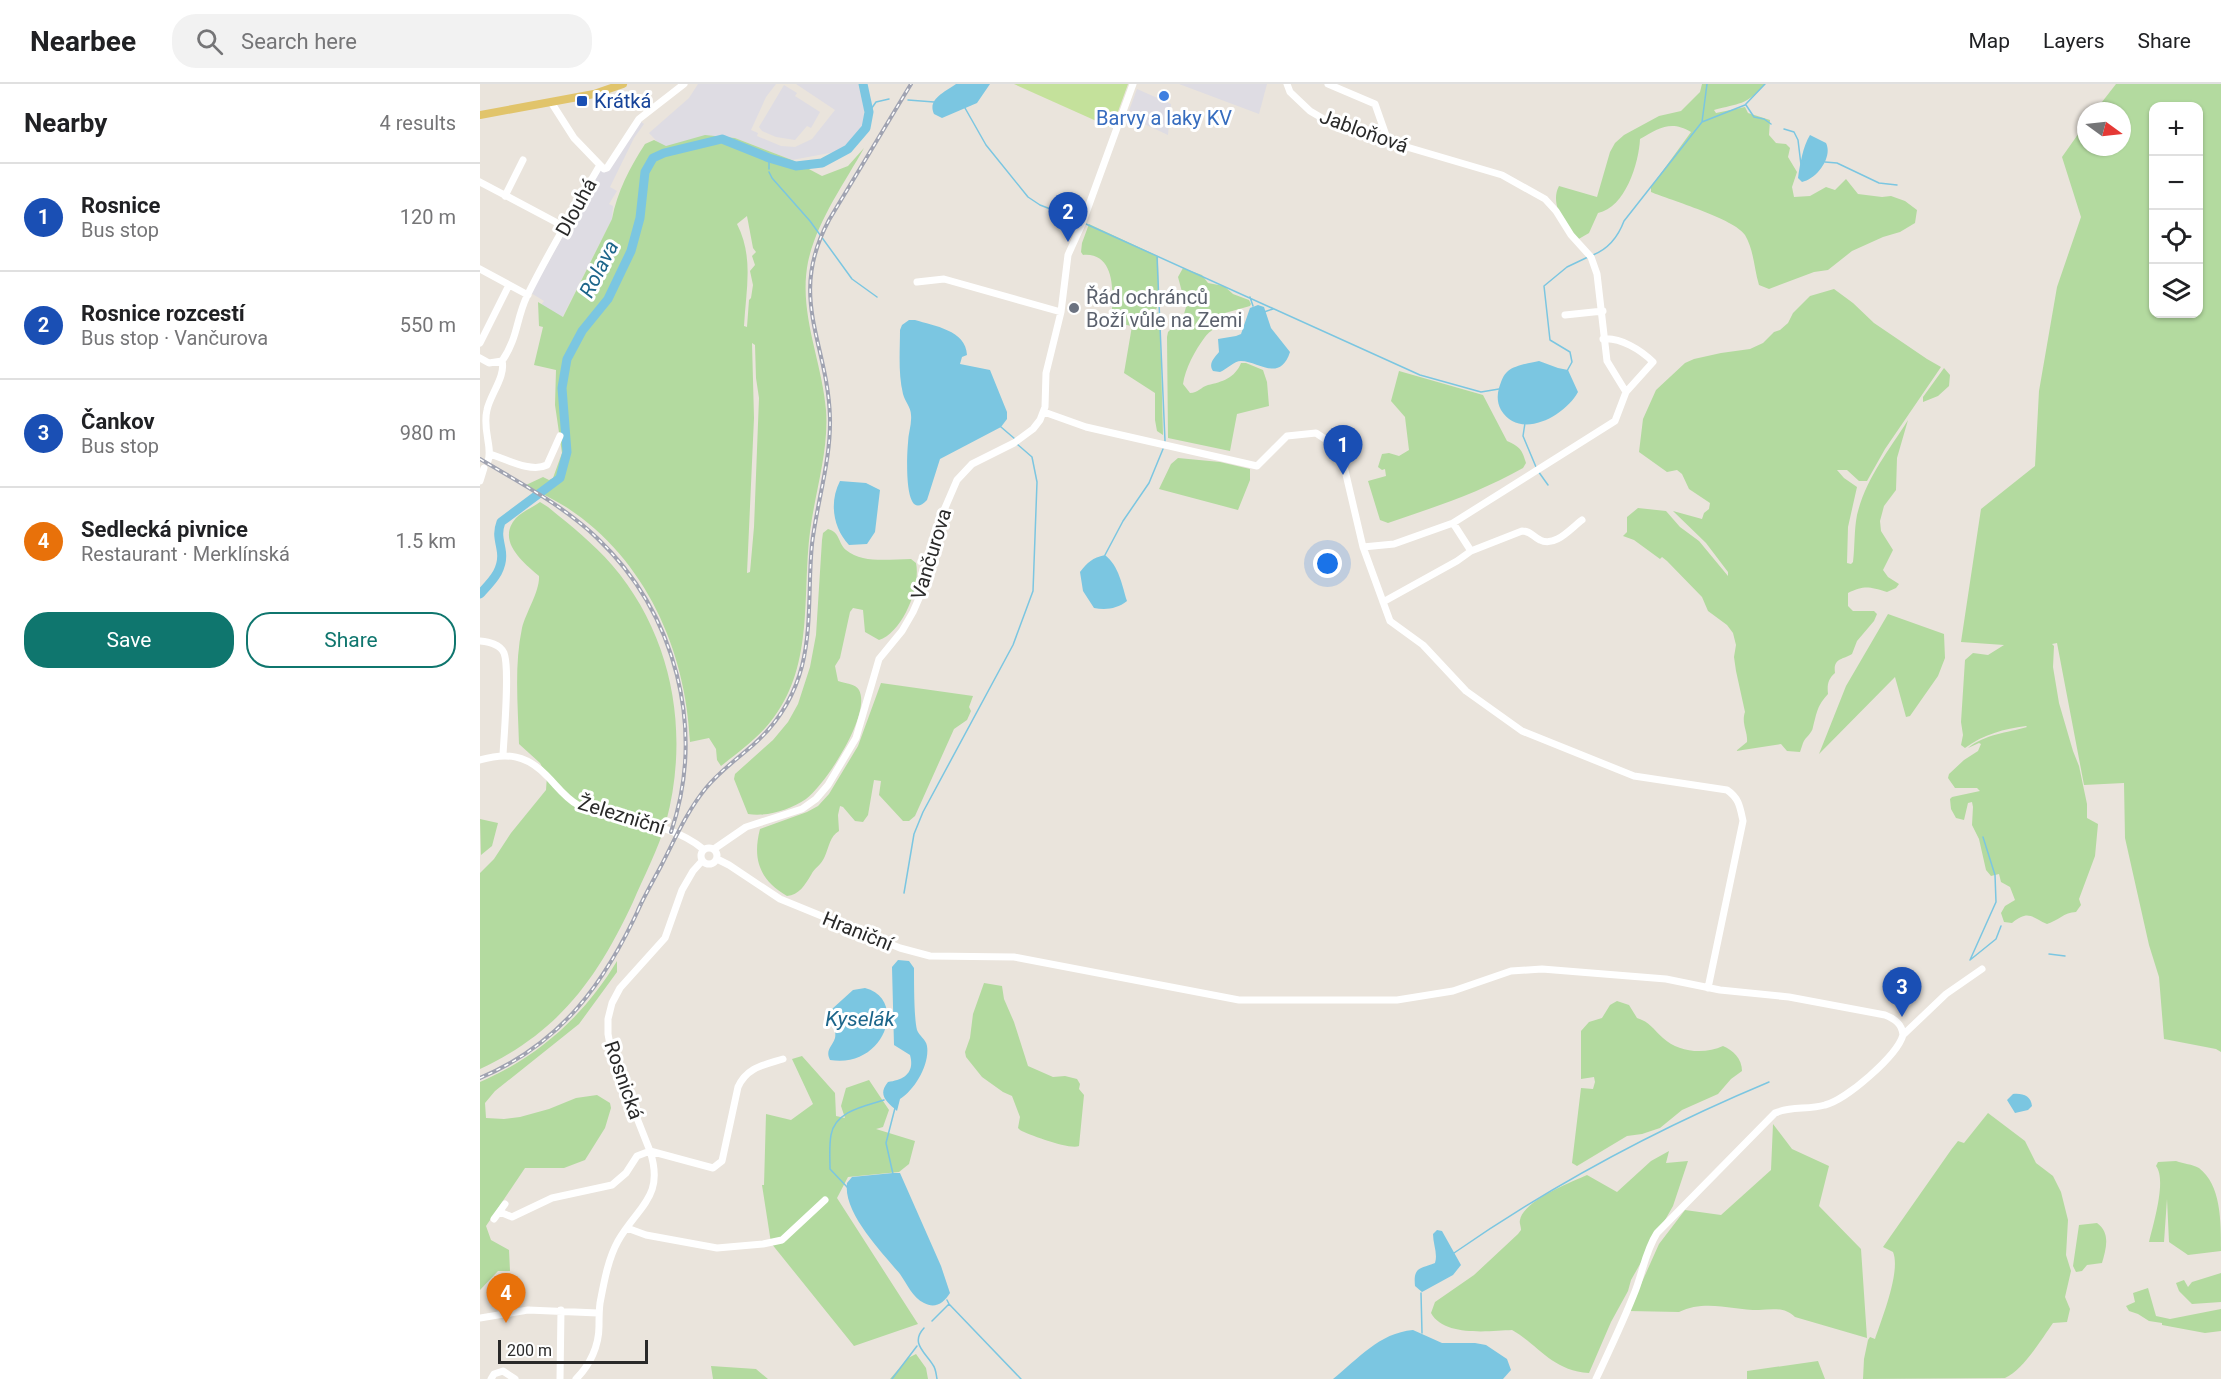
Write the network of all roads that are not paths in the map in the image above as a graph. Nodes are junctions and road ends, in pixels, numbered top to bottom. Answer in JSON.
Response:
{"nodes":[{"id":1,"x":623,"y":84,"type":"edge"},
{"id":2,"x":684,"y":84,"type":"edge"},
{"id":3,"x":1133,"y":84,"type":"edge"},
{"id":4,"x":1287,"y":84,"type":"edge"},
{"id":5,"x":1328,"y":84,"type":"edge"},
{"id":6,"x":551,"y":102,"type":"junction"},
{"id":7,"x":480,"y":115,"type":"edge"},
{"id":8,"x":1388,"y":141,"type":"junction"},
{"id":9,"x":523,"y":160,"type":"dead end"},
{"id":10,"x":600,"y":165,"type":"junction"},
{"id":11,"x":480,"y":182,"type":"edge"},
{"id":12,"x":505,"y":196,"type":"junction"},
{"id":13,"x":565,"y":228,"type":"junction"},
{"id":14,"x":480,"y":269,"type":"edge"},
{"id":15,"x":917,"y":282,"type":"dead end"},
{"id":16,"x":509,"y":285,"type":"junction"},
{"id":17,"x":528,"y":295,"type":"junction"},
{"id":18,"x":1603,"y":311,"type":"junction"},
{"id":19,"x":1061,"y":312,"type":"junction"},
{"id":20,"x":1565,"y":315,"type":"dead end"},
{"id":21,"x":1603,"y":339,"type":"junction"},
{"id":22,"x":480,"y":343,"type":"edge"},
{"id":23,"x":480,"y":358,"type":"edge"},
{"id":24,"x":502,"y":361,"type":"junction"},
{"id":25,"x":1626,"y":392,"type":"junction"},
{"id":26,"x":1044,"y":412,"type":"junction"},
{"id":27,"x":560,"y":436,"type":"dead end"},
{"id":28,"x":487,"y":461,"type":"junction"},
{"id":29,"x":480,"y":481,"type":"edge"},
{"id":30,"x":1582,"y":519,"type":"dead end"},
{"id":31,"x":1453,"y":523,"type":"junction"},
{"id":32,"x":1363,"y":547,"type":"junction"},
{"id":33,"x":1471,"y":551,"type":"junction"},
{"id":34,"x":1383,"y":602,"type":"junction"},
{"id":35,"x":480,"y":641,"type":"edge"},
{"id":36,"x":503,"y":755,"type":"junction"},
{"id":37,"x":480,"y":760,"type":"edge"},
{"id":38,"x":703,"y":849,"type":"junction"},
{"id":39,"x":714,"y":849,"type":"junction"},
{"id":40,"x":717,"y":859,"type":"junction"},
{"id":41,"x":702,"y":861,"type":"junction"},
{"id":42,"x":1982,"y":969,"type":"dead end"},
{"id":43,"x":1708,"y":988,"type":"junction"},
{"id":44,"x":1903,"y":1035,"type":"junction"},
{"id":45,"x":783,"y":1059,"type":"dead end"},
{"id":46,"x":650,"y":1151,"type":"junction"},
{"id":47,"x":825,"y":1200,"type":"dead end"},
{"id":48,"x":505,"y":1204,"type":"dead end"},
{"id":49,"x":500,"y":1212,"type":"junction"},
{"id":50,"x":494,"y":1219,"type":"dead end"},
{"id":51,"x":627,"y":1228,"type":"junction"},
{"id":52,"x":561,"y":1310,"type":"junction"},
{"id":53,"x":598,"y":1312,"type":"junction"},
{"id":54,"x":480,"y":1318,"type":"edge"},
{"id":55,"x":491,"y":1379,"type":"edge"},
{"id":56,"x":515,"y":1379,"type":"edge"},
{"id":57,"x":560,"y":1379,"type":"edge"},
{"id":58,"x":576,"y":1379,"type":"edge"},
{"id":59,"x":1596,"y":1379,"type":"edge"}],
"edges":[{"from":1,"to":6,"type":"main road"},
{"from":2,"to":10,"type":"street","name":"Dlouhá"},
{"from":3,"to":19,"type":"street"},
{"from":4,"to":8,"type":"street","name":"Jabloňová"},
{"from":5,"to":8,"type":"street","name":"Jabloňová"},
{"from":6,"to":7,"type":"main road"},
{"from":6,"to":10,"type":"street"},
{"from":8,"to":18,"type":"street","name":"Jabloňová"},
{"from":9,"to":12,"type":"street"},
{"from":10,"to":13,"type":"street","name":"Dlouhá"},
{"from":11,"to":12,"type":"street"},
{"from":12,"to":13,"type":"street"},
{"from":13,"to":17,"type":"street","name":"Dlouhá"},
{"from":14,"to":16,"type":"street"},
{"from":15,"to":19,"type":"street"},
{"from":16,"to":17,"type":"street"},
{"from":16,"to":22,"type":"street"},
{"from":17,"to":24,"type":"street","name":"Dlouhá"},
{"from":18,"to":20,"type":"street"},
{"from":18,"to":21,"type":"street","name":"Jabloňová"},
{"from":19,"to":26,"type":"street"},
{"from":21,"to":25,"type":"street","name":"Jabloňová"},
{"from":21,"to":25,"type":"street"},
{"from":23,"to":24,"type":"street"},
{"from":24,"to":28,"type":"street","name":"Dlouhá"},
{"from":25,"to":31,"type":"street"},
{"from":26,"to":32,"type":"street"},
{"from":26,"to":39,"type":"street","name":"Vančurova"},
{"from":27,"to":28,"type":"street"},
{"from":28,"to":29,"type":"street"},
{"from":30,"to":33,"type":"street"},
{"from":31,"to":32,"type":"street"},
{"from":31,"to":33,"type":"street"},
{"from":32,"to":34,"type":"street"},
{"from":33,"to":34,"type":"street"},
{"from":34,"to":43,"type":"street"},
{"from":35,"to":36,"type":"street"},
{"from":36,"to":37,"type":"street"},
{"from":36,"to":38,"type":"street","name":"Železniční"},
{"from":38,"to":39,"type":"street"},
{"from":38,"to":41,"type":"street"},
{"from":39,"to":40,"type":"street"},
{"from":40,"to":41,"type":"street"},
{"from":40,"to":43,"type":"street","name":"Hraniční"},
{"from":41,"to":46,"type":"street","name":"Rosnická"},
{"from":42,"to":44,"type":"street"},
{"from":43,"to":44,"type":"street","name":"Hraniční"},
{"from":44,"to":59,"type":"street"},
{"from":45,"to":46,"type":"street"},
{"from":46,"to":49,"type":"street"},
{"from":46,"to":51,"type":"street","name":"Rosnická"},
{"from":47,"to":51,"type":"street"},
{"from":48,"to":49,"type":"street"},
{"from":49,"to":50,"type":"street"},
{"from":51,"to":53,"type":"street","name":"Rosnická"},
{"from":52,"to":53,"type":"street"},
{"from":52,"to":54,"type":"street"},
{"from":52,"to":57,"type":"street"},
{"from":53,"to":58,"type":"street","name":"Rosnická"},
{"from":55,"to":56,"type":"street"}]}
